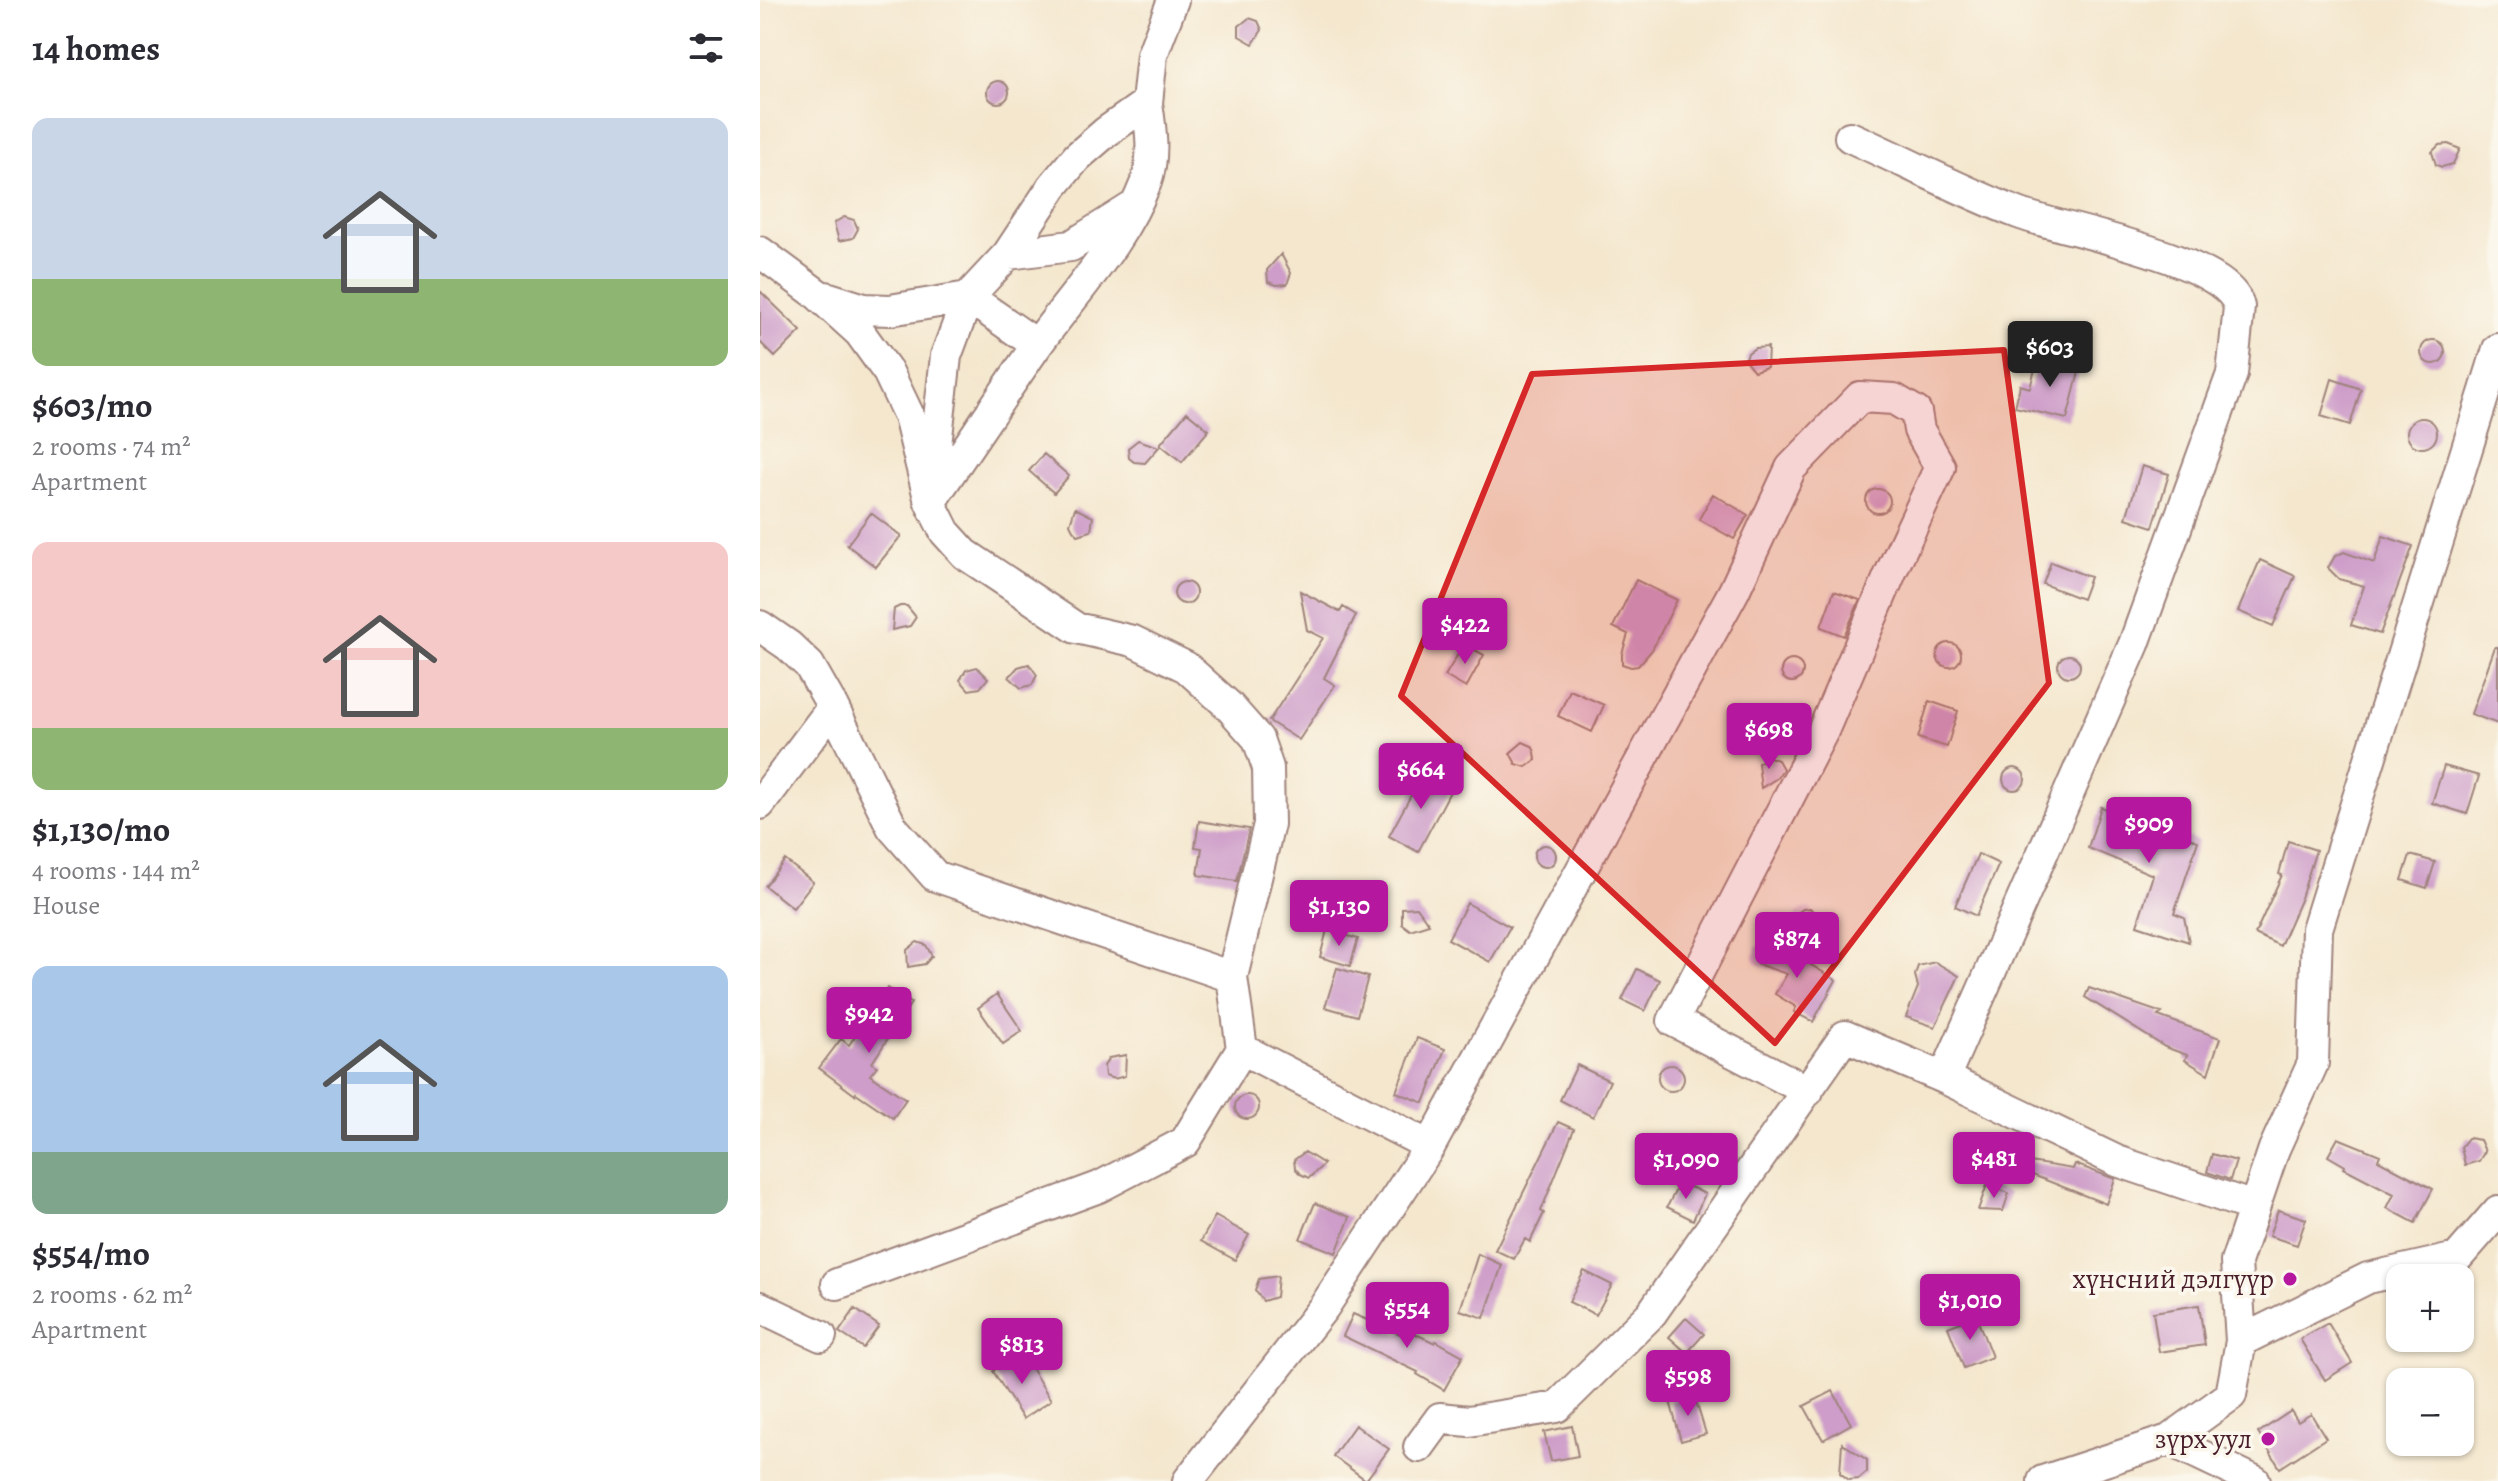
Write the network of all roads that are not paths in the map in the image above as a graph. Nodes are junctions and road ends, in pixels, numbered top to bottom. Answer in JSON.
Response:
{"nodes":[{"id":1,"x":1173,"y":0,"type":"edge"},
{"id":2,"x":1147,"y":103,"type":"junction"},
{"id":3,"x":1850,"y":137,"type":"dead end"},
{"id":4,"x":1135,"y":206,"type":"junction"},
{"id":5,"x":762,"y":254,"type":"edge"},
{"id":6,"x":1008,"y":254,"type":"junction"},
{"id":7,"x":817,"y":294,"type":"junction"},
{"id":8,"x":968,"y":297,"type":"junction"},
{"id":9,"x":1037,"y":345,"type":"junction"},
{"id":10,"x":2498,"y":349,"type":"edge"},
{"id":11,"x":930,"y":502,"type":"junction"},
{"id":12,"x":760,"y":626,"type":"edge"},
{"id":13,"x":833,"y":707,"type":"junction"},
{"id":14,"x":760,"y":804,"type":"edge"},
{"id":15,"x":1232,"y":977,"type":"junction"},
{"id":16,"x":1242,"y":1049,"type":"junction"},
{"id":17,"x":1944,"y":1078,"type":"junction"},
{"id":18,"x":1808,"y":1091,"type":"junction"},
{"id":19,"x":1430,"y":1146,"type":"junction"},
{"id":20,"x":2254,"y":1207,"type":"junction"},
{"id":21,"x":2498,"y":1211,"type":"edge"},
{"id":22,"x":837,"y":1284,"type":"dead end"},
{"id":23,"x":760,"y":1307,"type":"edge"},
{"id":24,"x":821,"y":1336,"type":"dead end"},
{"id":25,"x":2241,"y":1341,"type":"junction"},
{"id":26,"x":2169,"y":1440,"type":"junction"},
{"id":27,"x":1419,"y":1447,"type":"dead end"},
{"id":28,"x":1188,"y":1481,"type":"edge"},
{"id":29,"x":2043,"y":1481,"type":"edge"},
{"id":30,"x":2255,"y":1481,"type":"edge"}],
"edges":[{"from":1,"to":2,"type":"street"},
{"from":2,"to":4,"type":"street"},
{"from":2,"to":6,"type":"street"},
{"from":3,"to":17,"type":"street"},
{"from":4,"to":6,"type":"street"},
{"from":4,"to":9,"type":"street"},
{"from":5,"to":7,"type":"street"},
{"from":6,"to":8,"type":"street"},
{"from":7,"to":8,"type":"street"},
{"from":7,"to":11,"type":"street"},
{"from":8,"to":9,"type":"street"},
{"from":8,"to":11,"type":"street"},
{"from":9,"to":11,"type":"street"},
{"from":10,"to":20,"type":"street"},
{"from":11,"to":15,"type":"street"},
{"from":12,"to":13,"type":"street"},
{"from":13,"to":14,"type":"street"},
{"from":13,"to":15,"type":"street"},
{"from":15,"to":16,"type":"street"},
{"from":16,"to":19,"type":"street"},
{"from":16,"to":22,"type":"street"},
{"from":17,"to":18,"type":"street"},
{"from":17,"to":20,"type":"street"},
{"from":18,"to":19,"type":"street"},
{"from":18,"to":27,"type":"street"},
{"from":19,"to":28,"type":"street"},
{"from":20,"to":25,"type":"street"},
{"from":21,"to":25,"type":"street"},
{"from":23,"to":24,"type":"street"},
{"from":25,"to":26,"type":"street"},
{"from":26,"to":29,"type":"street"},
{"from":26,"to":30,"type":"street"}]}
